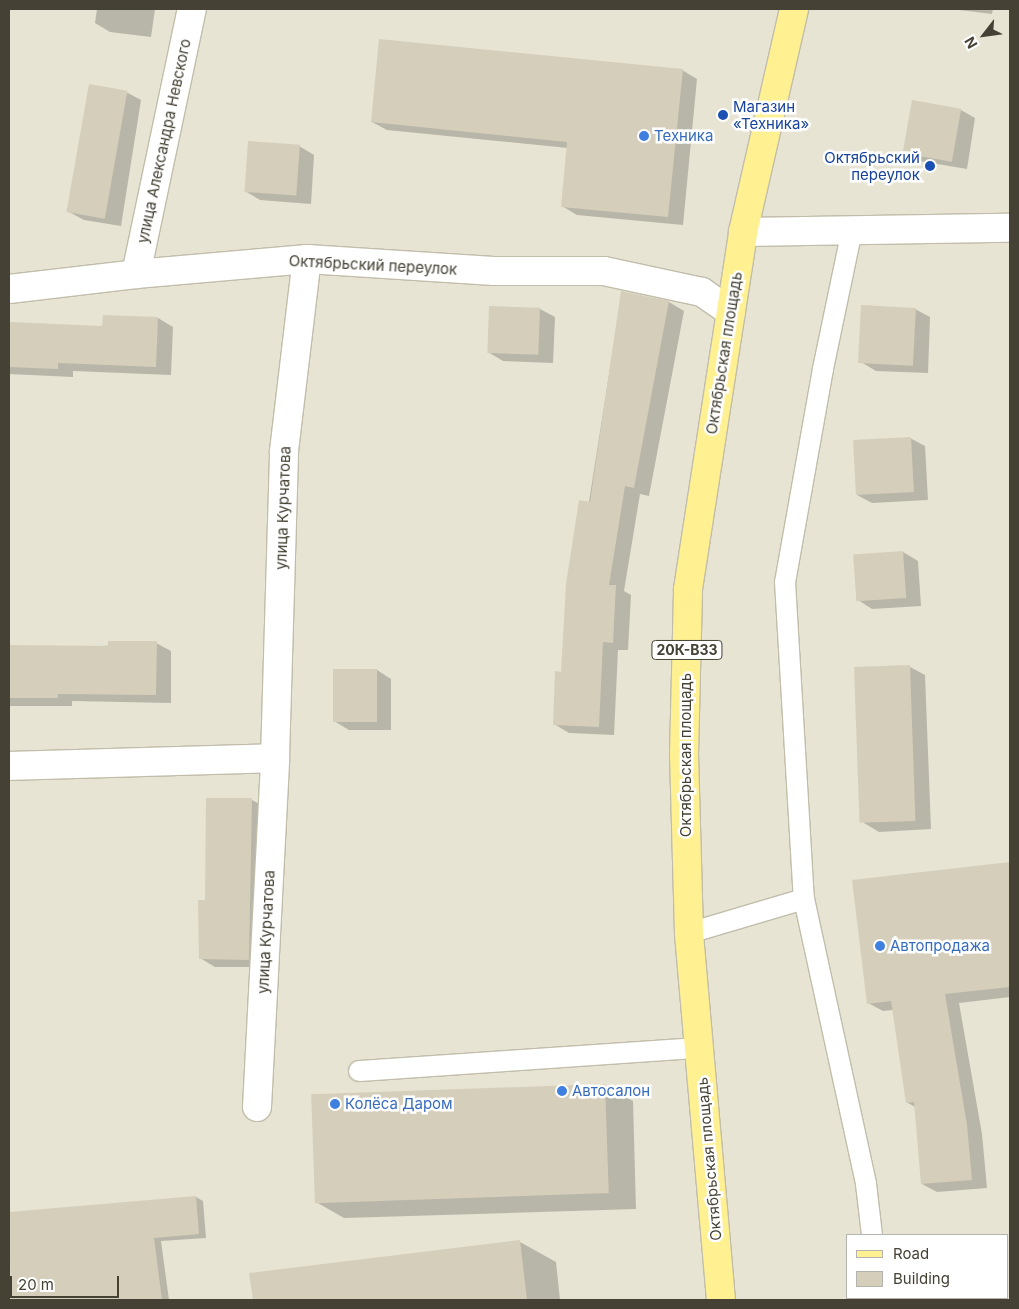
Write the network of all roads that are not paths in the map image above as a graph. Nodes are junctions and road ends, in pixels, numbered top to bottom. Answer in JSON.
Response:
{"nodes":[{"id":1,"x":192,"y":9,"type":"edge"},
{"id":2,"x":794,"y":9,"type":"edge"},
{"id":3,"x":1010,"y":228,"type":"edge"},
{"id":4,"x":852,"y":230,"type":"junction"},
{"id":5,"x":743,"y":232,"type":"junction"},
{"id":6,"x":307,"y":259,"type":"junction"},
{"id":7,"x":136,"y":274,"type":"junction"},
{"id":8,"x":9,"y":290,"type":"edge"},
{"id":9,"x":731,"y":312,"type":"junction"},
{"id":10,"x":275,"y":758,"type":"junction"},
{"id":11,"x":9,"y":766,"type":"edge"},
{"id":12,"x":804,"y":899,"type":"junction"},
{"id":13,"x":689,"y":932,"type":"junction"},
{"id":14,"x":699,"y":1048,"type":"junction"},
{"id":15,"x":359,"y":1071,"type":"dead end"},
{"id":16,"x":257,"y":1107,"type":"dead end"},
{"id":17,"x":872,"y":1234,"type":"edge"},
{"id":18,"x":722,"y":1300,"type":"edge"}],
"edges":[{"from":1,"to":7,"type":"street","name":"улица Александра Невского"},
{"from":2,"to":5,"type":"main road","name":"Октябрьская площадь","number":"20К-В33"},
{"from":3,"to":4,"type":"street"},
{"from":4,"to":5,"type":"street"},
{"from":4,"to":12,"type":"lane"},
{"from":5,"to":9,"type":"main road","name":"Октябрьская площадь","number":"20К-В33"},
{"from":6,"to":7,"type":"street","name":"Октябрьский переулок"},
{"from":6,"to":9,"type":"street","name":"Октябрьский переулок"},
{"from":6,"to":10,"type":"street","name":"улица Курчатова"},
{"from":7,"to":8,"type":"street","name":"Октябрьский переулок"},
{"from":9,"to":13,"type":"main road","name":"Октябрьская площадь","number":"20К-В33"},
{"from":10,"to":11,"type":"street"},
{"from":10,"to":16,"type":"street","name":"улица Курчатова"},
{"from":12,"to":13,"type":"lane"},
{"from":12,"to":17,"type":"lane"},
{"from":13,"to":14,"type":"main road","name":"Октябрьская площадь","number":"20К-В33"},
{"from":14,"to":15,"type":"lane"},
{"from":14,"to":18,"type":"main road","name":"Октябрьская площадь","number":"20К-В33"}]}
